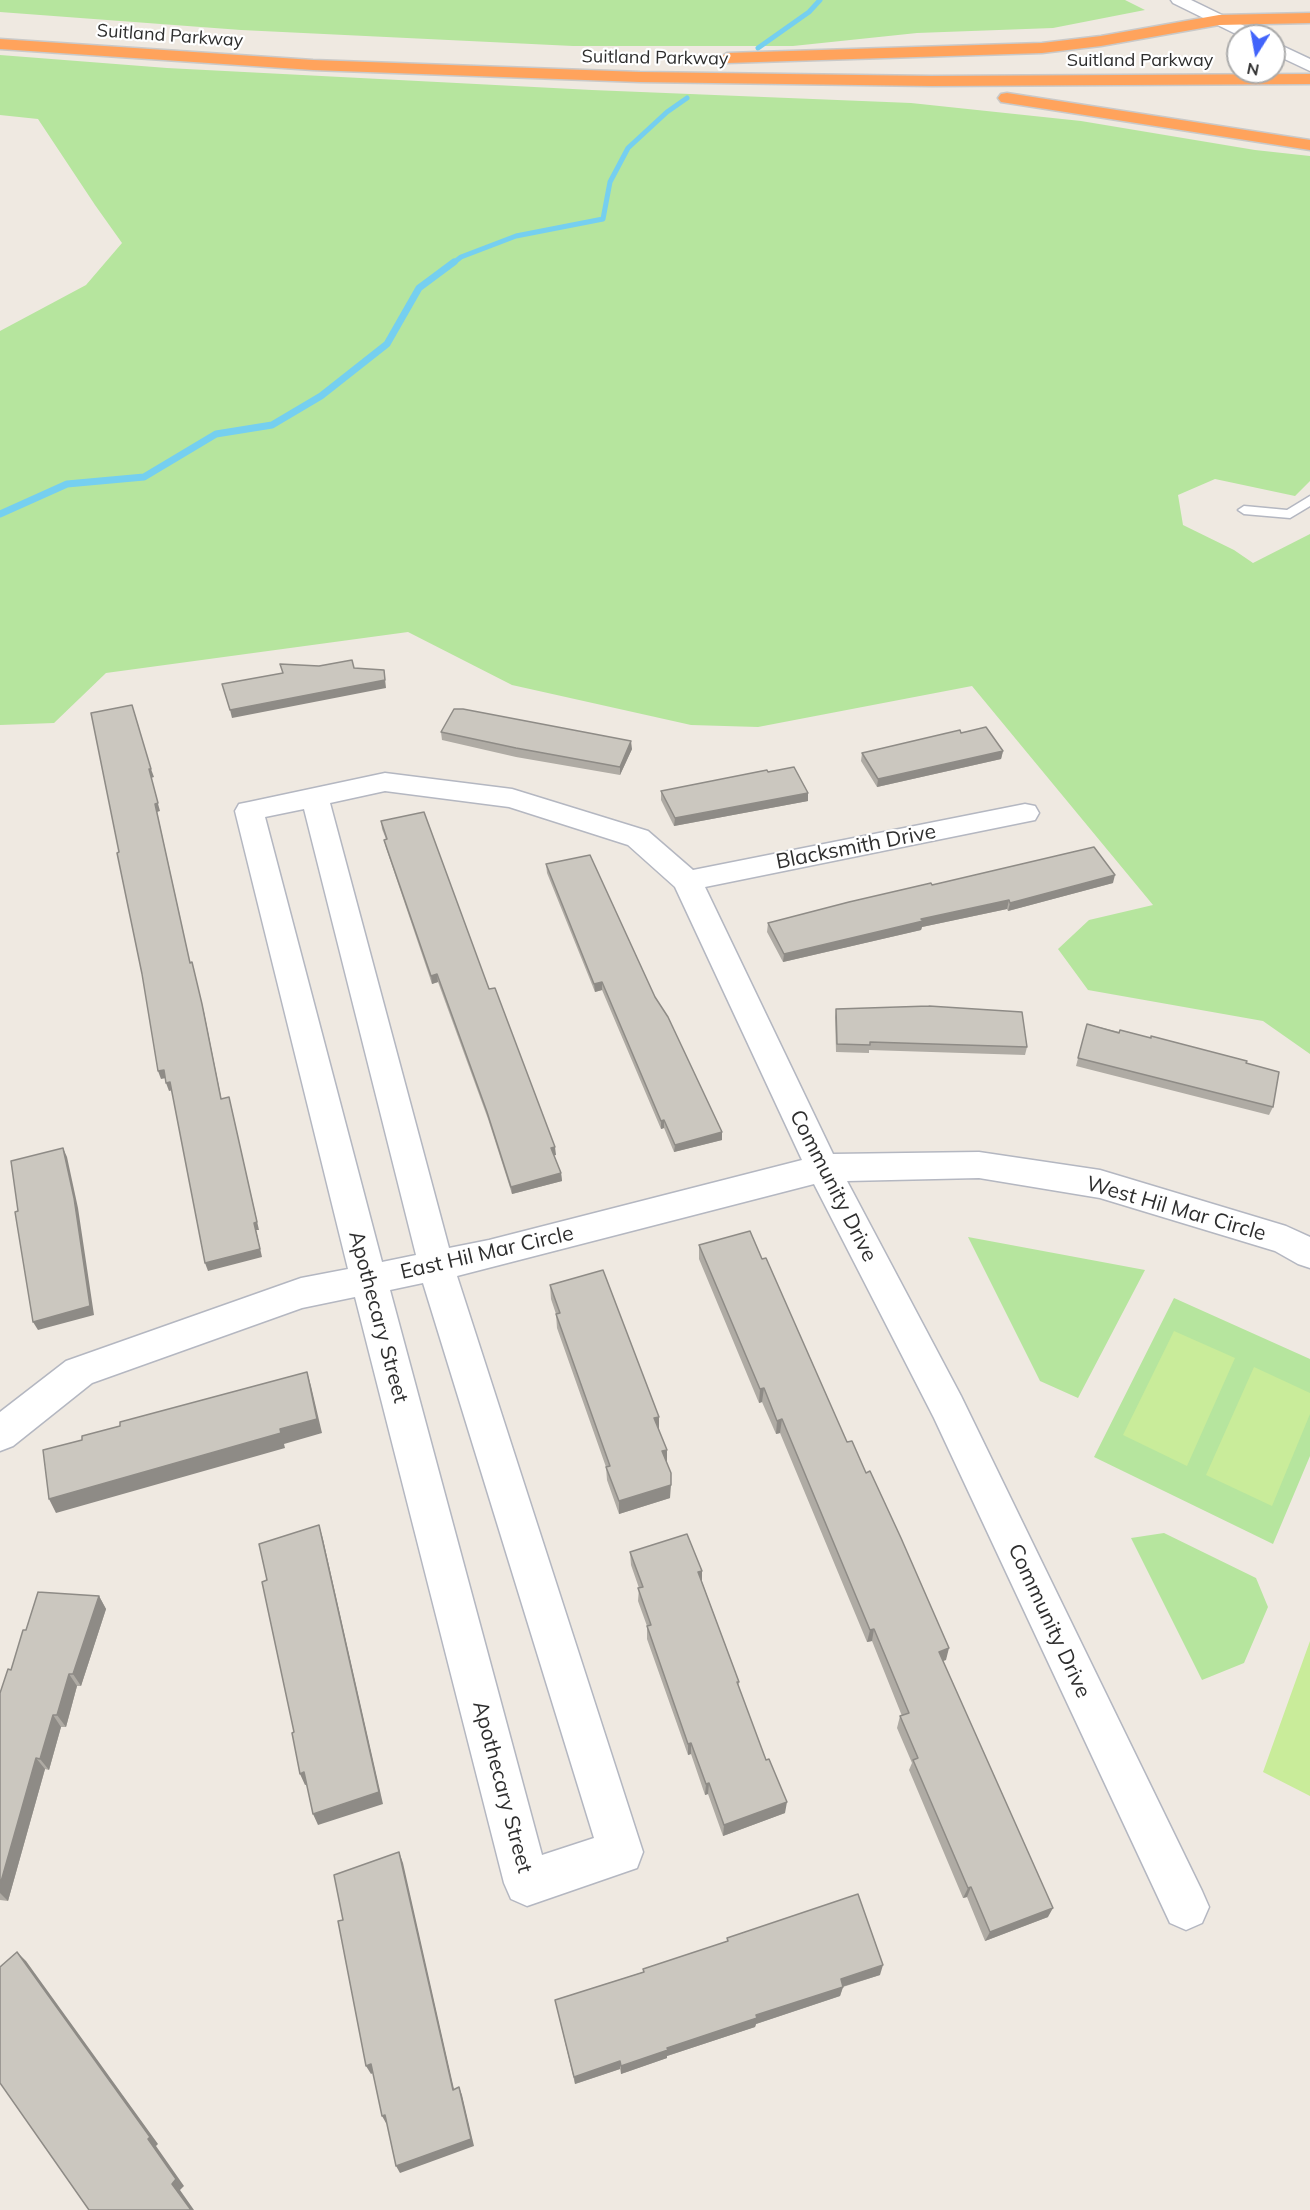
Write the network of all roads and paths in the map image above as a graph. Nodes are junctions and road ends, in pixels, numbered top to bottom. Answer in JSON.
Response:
{"nodes":[{"id":1,"x":1179,"y":0,"type":"edge"},
{"id":2,"x":1310,"y":18,"type":"edge"},
{"id":3,"x":1219,"y":20,"type":"junction"},
{"id":4,"x":1228,"y":24,"type":"edge"},
{"id":5,"x":0,"y":44,"type":"edge"},
{"id":6,"x":249,"y":44,"type":"dead end"},
{"id":7,"x":297,"y":47,"type":"dead end"},
{"id":8,"x":321,"y":49,"type":"dead end"},
{"id":9,"x":1286,"y":54,"type":"edge"},
{"id":10,"x":549,"y":57,"type":"dead end"},
{"id":11,"x":479,"y":58,"type":"junction"},
{"id":12,"x":711,"y":58,"type":"dead end"},
{"id":13,"x":1310,"y":68,"type":"edge"},
{"id":14,"x":1226,"y":70,"type":"edge"},
{"id":15,"x":1286,"y":72,"type":"edge"},
{"id":16,"x":1226,"y":76,"type":"edge"},
{"id":17,"x":640,"y":77,"type":"junction"},
{"id":18,"x":1286,"y":77,"type":"edge"},
{"id":19,"x":1310,"y":79,"type":"edge"},
{"id":20,"x":1310,"y":144,"type":"edge"},
{"id":21,"x":1310,"y":500,"type":"edge"},
{"id":22,"x":1244,"y":510,"type":"dead end"},
{"id":23,"x":315,"y":798,"type":"junction"},
{"id":24,"x":249,"y":811,"type":"joint"},
{"id":25,"x":1025,"y":813,"type":"dead end"},
{"id":26,"x":687,"y":881,"type":"junction"},
{"id":27,"x":823,"y":1168,"type":"junction"},
{"id":28,"x":1310,"y":1254,"type":"edge"},
{"id":29,"x":436,"y":1266,"type":"junction"},
{"id":30,"x":369,"y":1280,"type":"junction"},
{"id":31,"x":0,"y":1434,"type":"edge"},
{"id":32,"x":1185,"y":1907,"type":"dead end"}],
"edges":[{"from":1,"to":3,"type":"street"},
{"from":2,"to":3,"type":"highway"},
{"from":3,"to":4,"type":"street"},
{"from":3,"to":12,"type":"highway"},
{"from":5,"to":17,"type":"highway","name":"Suitland Parkway"},
{"from":6,"to":7,"type":"highway","name":"Suitland Parkway"},
{"from":8,"to":11,"type":"highway","name":"Suitland Parkway"},
{"from":9,"to":13,"type":"street"},
{"from":10,"to":11,"type":"highway"},
{"from":11,"to":14,"type":"highway","name":"Suitland Parkway"},
{"from":13,"to":15,"type":"highway","name":"Suitland Parkway"},
{"from":16,"to":17,"type":"highway","name":"Suitland Parkway"},
{"from":17,"to":20,"type":"highway"},
{"from":18,"to":19,"type":"highway","name":"Suitland Parkway"},
{"from":21,"to":22,"type":"lane"},
{"from":23,"to":24,"type":"street","name":"Community Drive"},
{"from":23,"to":26,"type":"street","name":"Community Drive"},
{"from":23,"to":29,"type":"street","name":"Apothecary Street"},
{"from":24,"to":30,"type":"street","name":"Apothecary Street"},
{"from":25,"to":26,"type":"street","name":"Blacksmith Drive"},
{"from":26,"to":27,"type":"street","name":"Community Drive"},
{"from":27,"to":28,"type":"street","name":"West Hil Mar Circle"},
{"from":27,"to":29,"type":"street","name":"East Hil Mar Circle"},
{"from":27,"to":32,"type":"street","name":"Community Drive"},
{"from":29,"to":30,"type":"street","name":"East Hil Mar Circle"},
{"from":29,"to":30,"type":"street","name":"Apothecary Street"},
{"from":30,"to":31,"type":"street","name":"East Hil Mar Circle"}]}
